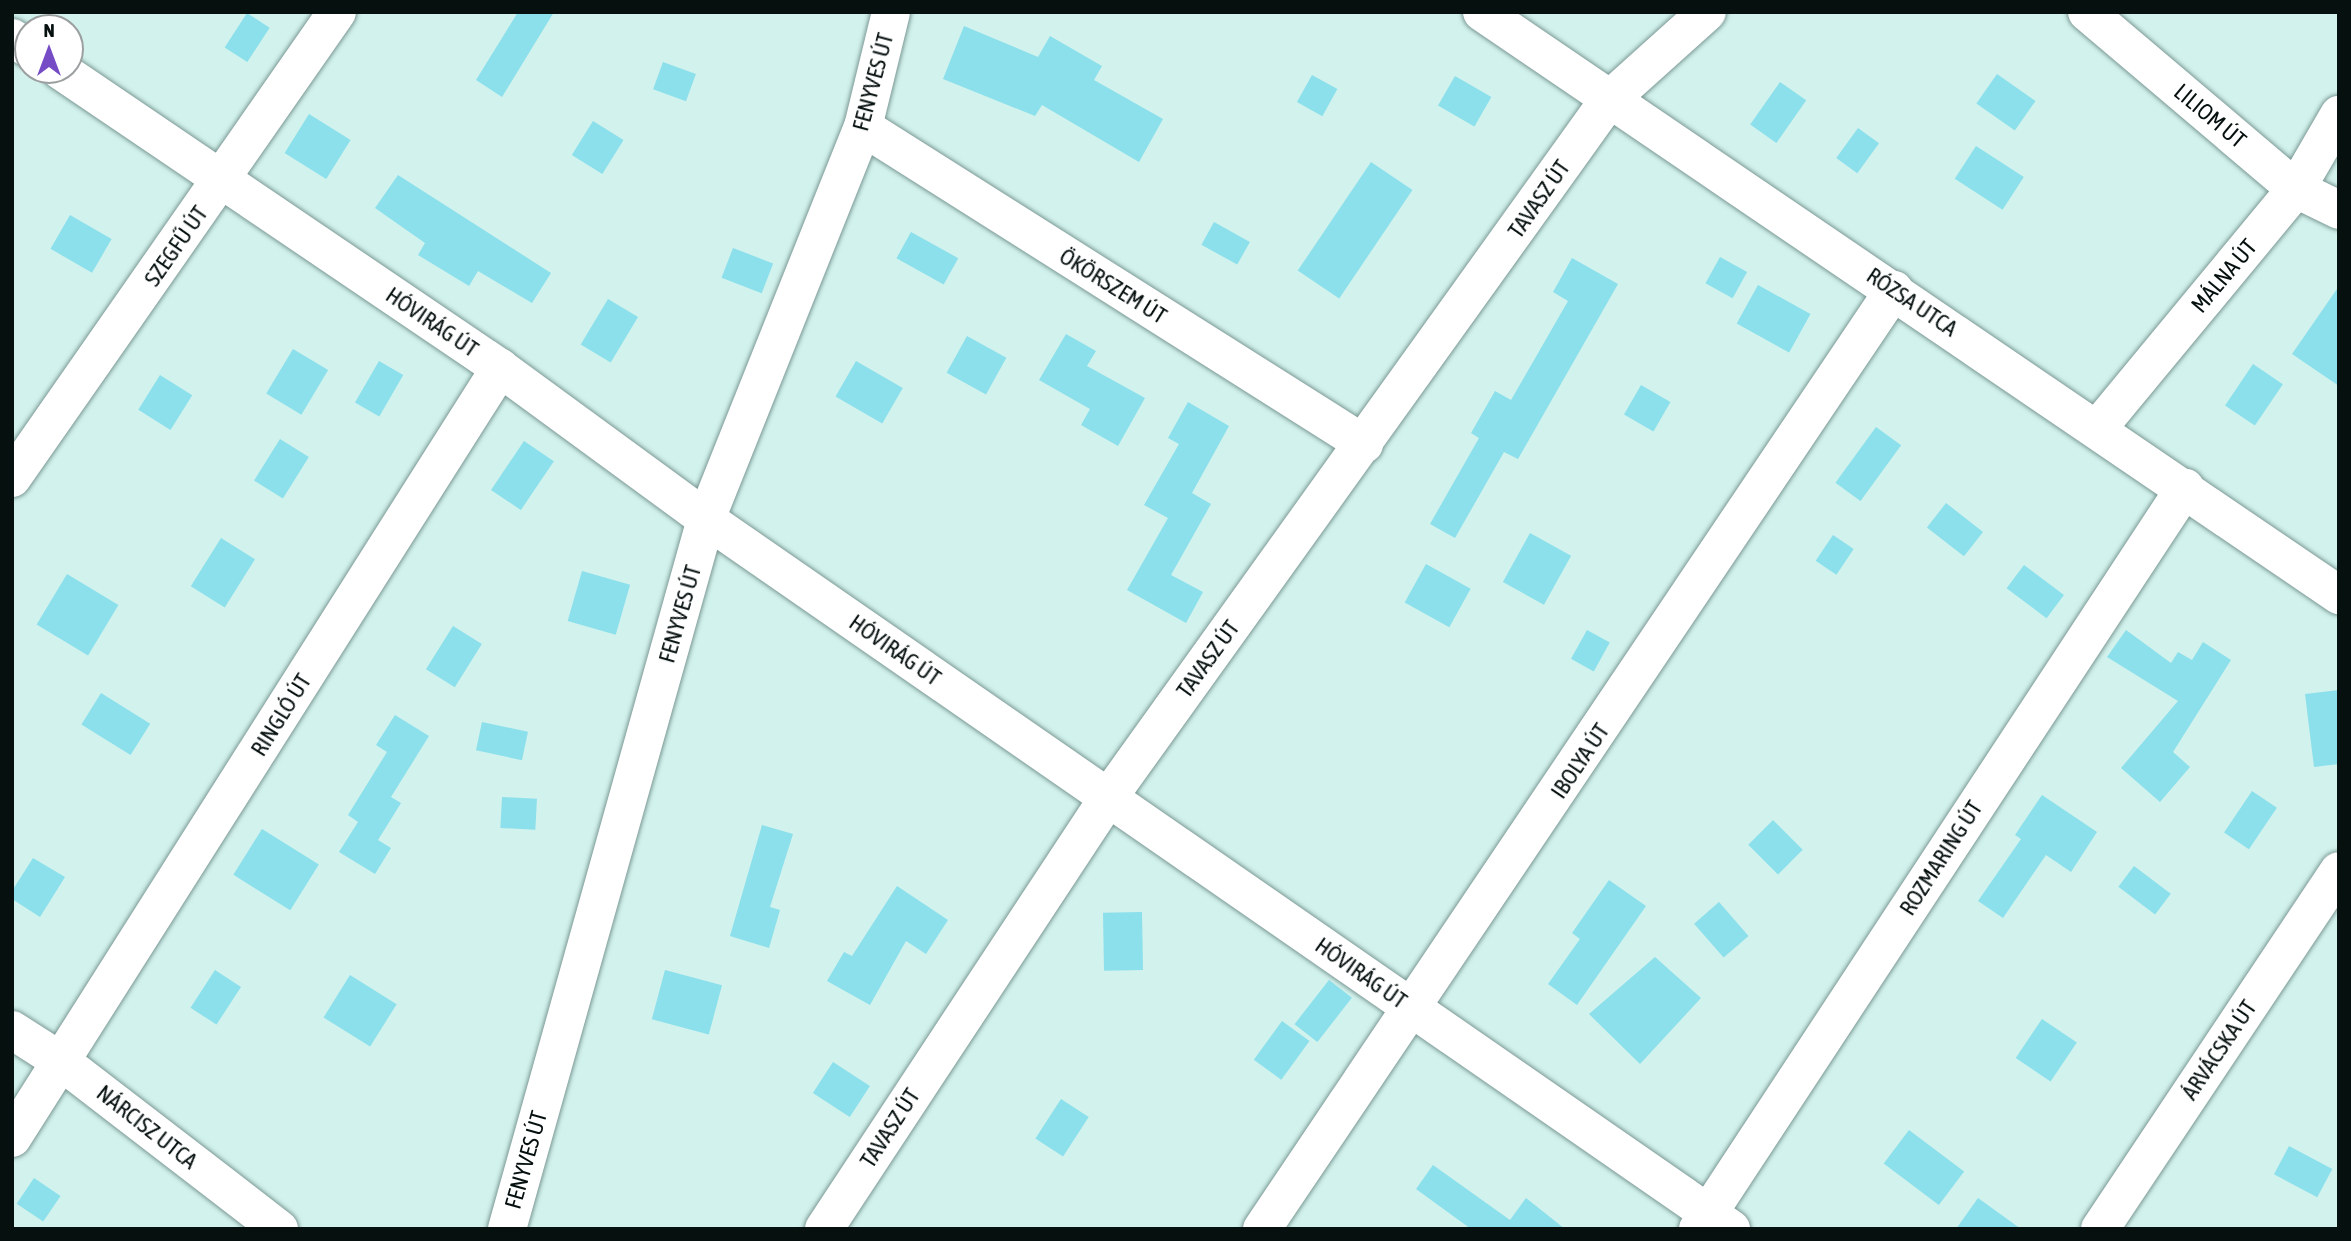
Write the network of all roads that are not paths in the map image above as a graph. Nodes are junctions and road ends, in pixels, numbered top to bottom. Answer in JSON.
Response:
{"nodes":[{"id":1,"x":337,"y":12,"type":"edge"},
{"id":2,"x":891,"y":12,"type":"edge"},
{"id":3,"x":1482,"y":12,"type":"edge"},
{"id":4,"x":1707,"y":12,"type":"edge"},
{"id":5,"x":2087,"y":12,"type":"edge"},
{"id":6,"x":81,"y":84,"type":"edge"},
{"id":7,"x":1608,"y":101,"type":"junction"},
{"id":8,"x":2339,"y":115,"type":"edge"},
{"id":9,"x":863,"y":127,"type":"junction"},
{"id":10,"x":223,"y":180,"type":"junction"},
{"id":11,"x":2296,"y":189,"type":"junction"},
{"id":12,"x":2339,"y":210,"type":"edge"},
{"id":13,"x":1894,"y":290,"type":"junction"},
{"id":14,"x":500,"y":368,"type":"junction"},
{"id":15,"x":2098,"y":428,"type":"junction"},
{"id":16,"x":1364,"y":444,"type":"junction"},
{"id":17,"x":12,"y":478,"type":"edge"},
{"id":18,"x":2185,"y":488,"type":"junction"},
{"id":19,"x":706,"y":519,"type":"junction"},
{"id":20,"x":2339,"y":595,"type":"edge"},
{"id":21,"x":1108,"y":798,"type":"junction"},
{"id":22,"x":2339,"y":871,"type":"edge"},
{"id":23,"x":1414,"y":1009,"type":"junction"},
{"id":24,"x":12,"y":1030,"type":"edge"},
{"id":25,"x":62,"y":1062,"type":"junction"},
{"id":26,"x":12,"y":1138,"type":"edge"},
{"id":27,"x":1712,"y":1224,"type":"edge"},
{"id":28,"x":279,"y":1229,"type":"edge"},
{"id":29,"x":507,"y":1229,"type":"edge"},
{"id":30,"x":824,"y":1229,"type":"edge"},
{"id":31,"x":1262,"y":1229,"type":"edge"},
{"id":32,"x":2100,"y":1229,"type":"edge"}],
"edges":[{"from":1,"to":10,"type":"street","name":"SZEGFŰ ÚT"},
{"from":2,"to":9,"type":"street","name":"FENYVES ÚT"},
{"from":3,"to":7,"type":"street","name":"RÓZSA UTCA"},
{"from":4,"to":7,"type":"street","name":"TAVASZ ÚT"},
{"from":5,"to":11,"type":"street","name":"LILIOM ÚT"},
{"from":6,"to":10,"type":"street","name":"HÓVIRÁG ÚT"},
{"from":7,"to":13,"type":"street","name":"RÓZSA UTCA"},
{"from":7,"to":16,"type":"street","name":"TAVASZ ÚT"},
{"from":8,"to":11,"type":"street","name":"MÁLNA ÚT"},
{"from":9,"to":16,"type":"street","name":"ÖKÖRSZEM ÚT"},
{"from":9,"to":19,"type":"street","name":"FENYVES ÚT"},
{"from":10,"to":14,"type":"street","name":"HÓVIRÁG ÚT"},
{"from":10,"to":17,"type":"street","name":"SZEGFŰ ÚT"},
{"from":11,"to":12,"type":"street","name":"LILIOM ÚT"},
{"from":11,"to":15,"type":"street","name":"MÁLNA ÚT"},
{"from":13,"to":15,"type":"street","name":"RÓZSA UTCA"},
{"from":13,"to":23,"type":"street","name":"IBOLYA ÚT"},
{"from":14,"to":19,"type":"street","name":"HÓVIRÁG ÚT"},
{"from":14,"to":25,"type":"street","name":"RINGLÓ ÚT"},
{"from":15,"to":18,"type":"street","name":"RÓZSA UTCA"},
{"from":16,"to":21,"type":"street","name":"TAVASZ ÚT"},
{"from":18,"to":20,"type":"street","name":"RÓZSA UTCA"},
{"from":18,"to":27,"type":"street","name":"ROZMARING ÚT"},
{"from":19,"to":21,"type":"street","name":"HÓVIRÁG ÚT"},
{"from":19,"to":29,"type":"street","name":"FENYVES ÚT"},
{"from":21,"to":23,"type":"street","name":"HÓVIRÁG ÚT"},
{"from":21,"to":30,"type":"street","name":"TAVASZ ÚT"},
{"from":22,"to":32,"type":"street","name":"ÁRVÁCSKA ÚT"},
{"from":23,"to":27,"type":"street","name":"HÓVIRÁG ÚT"},
{"from":23,"to":31,"type":"street","name":"IBOLYA ÚT"},
{"from":24,"to":25,"type":"street","name":"NÁRCISZ UTCA"},
{"from":25,"to":26,"type":"street","name":"RINGLÓ ÚT"},
{"from":25,"to":28,"type":"street","name":"NÁRCISZ UTCA"}]}
